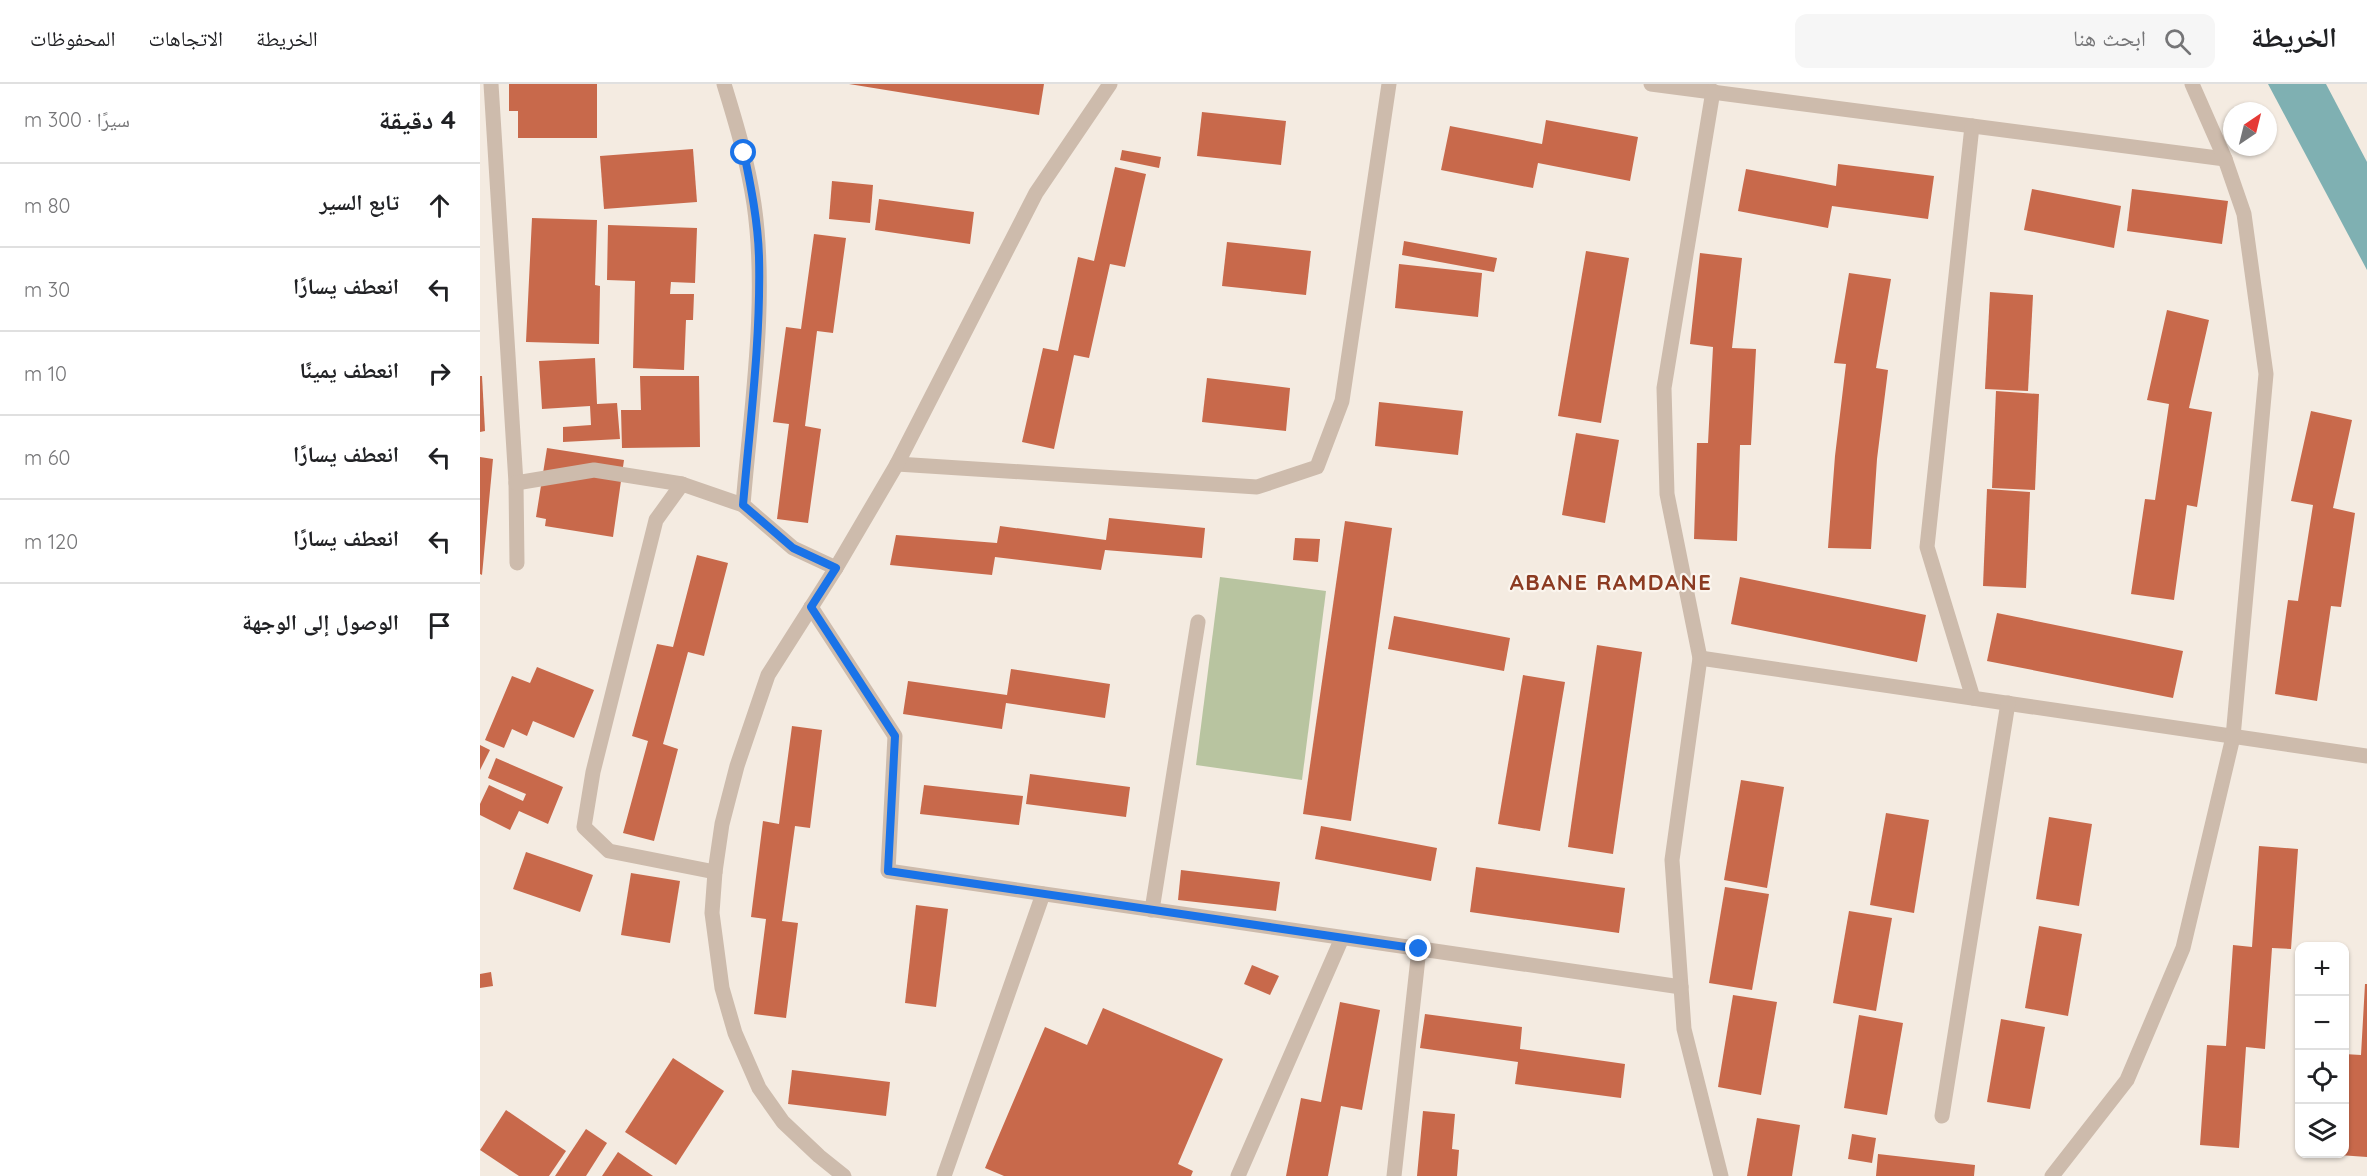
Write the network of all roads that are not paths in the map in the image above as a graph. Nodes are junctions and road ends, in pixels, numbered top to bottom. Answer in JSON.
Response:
{"nodes":[{"id":1,"x":491,"y":84,"type":"edge"},
{"id":2,"x":724,"y":84,"type":"edge"},
{"id":3,"x":1110,"y":84,"type":"edge"},
{"id":4,"x":1389,"y":84,"type":"edge"},
{"id":5,"x":1651,"y":84,"type":"edge"},
{"id":6,"x":2192,"y":84,"type":"edge"},
{"id":7,"x":1713,"y":91,"type":"junction"},
{"id":8,"x":1972,"y":126,"type":"junction"},
{"id":9,"x":2225,"y":159,"type":"junction"},
{"id":10,"x":897,"y":464,"type":"junction"},
{"id":11,"x":516,"y":483,"type":"junction"},
{"id":12,"x":682,"y":484,"type":"junction"},
{"id":13,"x":743,"y":505,"type":"junction"},
{"id":14,"x":517,"y":563,"type":"dead end"},
{"id":15,"x":836,"y":568,"type":"junction"},
{"id":16,"x":811,"y":607,"type":"junction"},
{"id":17,"x":1198,"y":622,"type":"dead end"},
{"id":18,"x":1700,"y":658,"type":"junction"},
{"id":19,"x":1973,"y":698,"type":"junction"},
{"id":20,"x":2008,"y":704,"type":"junction"},
{"id":21,"x":2233,"y":737,"type":"junction"},
{"id":22,"x":2367,"y":756,"type":"edge"},
{"id":23,"x":715,"y":872,"type":"junction"},
{"id":24,"x":1043,"y":894,"type":"junction"},
{"id":25,"x":1152,"y":910,"type":"junction"},
{"id":26,"x":1342,"y":938,"type":"junction"},
{"id":27,"x":1419,"y":949,"type":"junction"},
{"id":28,"x":1681,"y":987,"type":"junction"},
{"id":29,"x":1942,"y":1116,"type":"dead end"},
{"id":30,"x":844,"y":1176,"type":"edge"},
{"id":31,"x":944,"y":1176,"type":"edge"},
{"id":32,"x":1238,"y":1176,"type":"edge"},
{"id":33,"x":1394,"y":1176,"type":"edge"},
{"id":34,"x":1721,"y":1176,"type":"edge"},
{"id":35,"x":2052,"y":1176,"type":"edge"}],
"edges":[{"from":1,"to":11,"type":"street"},
{"from":2,"to":13,"type":"street"},
{"from":3,"to":10,"type":"street"},
{"from":4,"to":10,"type":"street"},
{"from":5,"to":7,"type":"street"},
{"from":6,"to":9,"type":"street"},
{"from":7,"to":8,"type":"street"},
{"from":7,"to":18,"type":"street"},
{"from":8,"to":9,"type":"street"},
{"from":8,"to":19,"type":"street"},
{"from":9,"to":21,"type":"street"},
{"from":10,"to":15,"type":"street"},
{"from":11,"to":12,"type":"street"},
{"from":11,"to":14,"type":"street"},
{"from":12,"to":13,"type":"street"},
{"from":12,"to":23,"type":"street"},
{"from":13,"to":15,"type":"street"},
{"from":15,"to":16,"type":"street"},
{"from":16,"to":23,"type":"street"},
{"from":16,"to":24,"type":"street"},
{"from":17,"to":25,"type":"street"},
{"from":18,"to":19,"type":"street"},
{"from":18,"to":28,"type":"street"},
{"from":19,"to":20,"type":"street"},
{"from":20,"to":21,"type":"street"},
{"from":20,"to":29,"type":"street"},
{"from":21,"to":22,"type":"street"},
{"from":21,"to":35,"type":"street"},
{"from":23,"to":30,"type":"street"},
{"from":24,"to":25,"type":"street"},
{"from":24,"to":31,"type":"street"},
{"from":25,"to":26,"type":"street"},
{"from":26,"to":27,"type":"street"},
{"from":26,"to":32,"type":"street"},
{"from":27,"to":28,"type":"street"},
{"from":27,"to":33,"type":"street"},
{"from":28,"to":34,"type":"street"}]}
